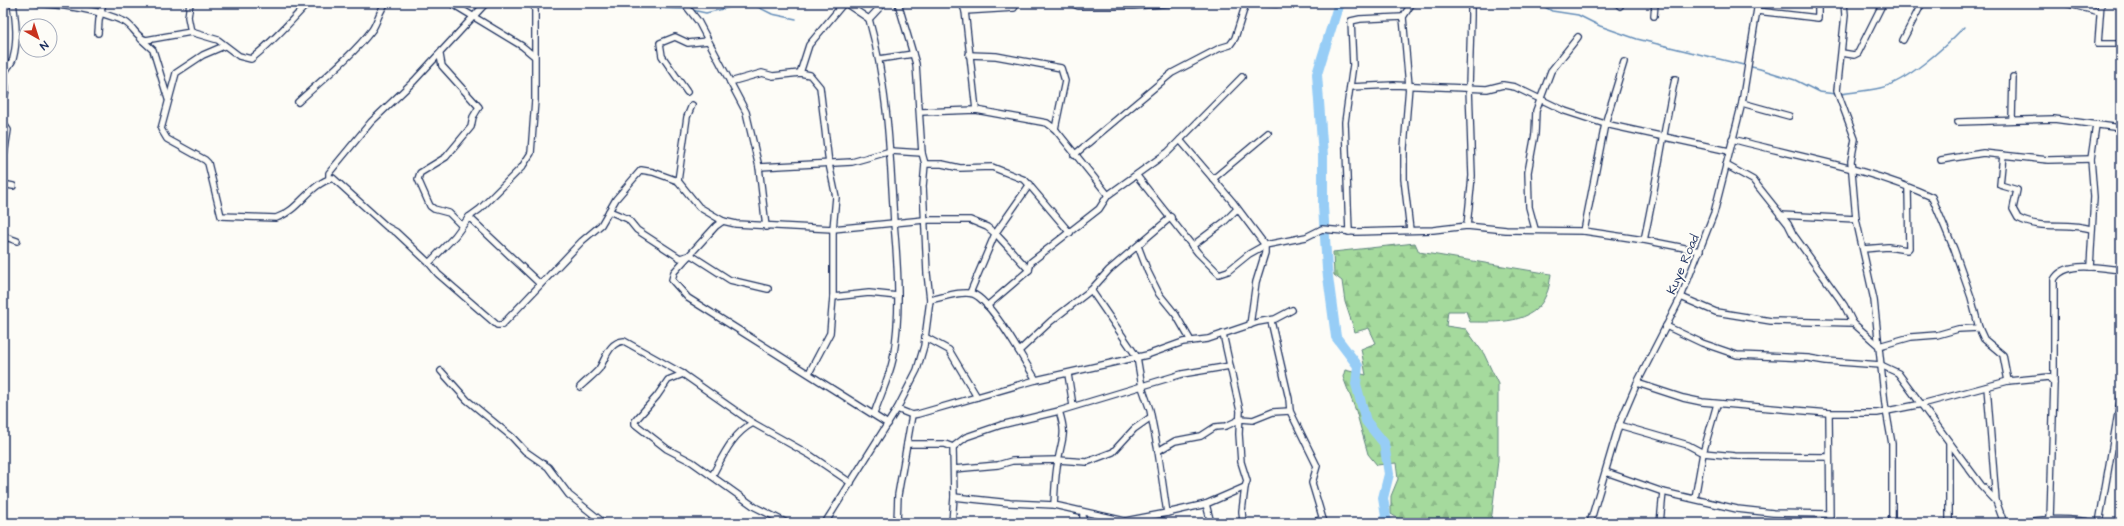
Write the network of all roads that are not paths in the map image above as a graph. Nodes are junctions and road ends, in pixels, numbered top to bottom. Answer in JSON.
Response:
{"nodes":[{"id":1,"x":14,"y":3,"type":"edge"},
{"id":2,"x":37,"y":3,"type":"edge"},
{"id":3,"x":103,"y":3,"type":"edge"},
{"id":4,"x":190,"y":3,"type":"edge"},
{"id":5,"x":308,"y":3,"type":"edge"},
{"id":6,"x":379,"y":3,"type":"edge"},
{"id":7,"x":386,"y":3,"type":"edge"},
{"id":8,"x":451,"y":3,"type":"edge"},
{"id":9,"x":486,"y":3,"type":"edge"},
{"id":10,"x":532,"y":3,"type":"edge"},
{"id":11,"x":684,"y":3,"type":"edge"},
{"id":12,"x":844,"y":3,"type":"edge"},
{"id":13,"x":884,"y":3,"type":"edge"},
{"id":14,"x":898,"y":3,"type":"edge"},
{"id":15,"x":962,"y":3,"type":"edge"},
{"id":16,"x":1017,"y":3,"type":"edge"},
{"id":17,"x":1072,"y":3,"type":"edge"},
{"id":18,"x":1175,"y":3,"type":"edge"},
{"id":19,"x":1246,"y":3,"type":"edge"},
{"id":20,"x":1264,"y":3,"type":"edge"},
{"id":21,"x":1412,"y":3,"type":"edge"},
{"id":22,"x":1468,"y":3,"type":"edge"},
{"id":23,"x":1656,"y":3,"type":"edge"},
{"id":24,"x":1758,"y":3,"type":"edge"},
{"id":25,"x":1818,"y":3,"type":"edge"},
{"id":26,"x":1844,"y":3,"type":"edge"},
{"id":27,"x":1883,"y":3,"type":"edge"},
{"id":28,"x":1922,"y":3,"type":"edge"},
{"id":29,"x":2065,"y":3,"type":"edge"},
{"id":30,"x":2101,"y":3,"type":"edge"},
{"id":31,"x":1276,"y":4,"type":"dead end"},
{"id":32,"x":1134,"y":5,"type":"edge"},
{"id":33,"x":381,"y":10,"type":"junction"},
{"id":34,"x":1757,"y":11,"type":"junction"},
{"id":35,"x":101,"y":12,"type":"junction"},
{"id":36,"x":965,"y":12,"type":"junction"},
{"id":37,"x":2100,"y":12,"type":"junction"},
{"id":38,"x":475,"y":16,"type":"junction"},
{"id":39,"x":1654,"y":16,"type":"dead end"},
{"id":40,"x":1403,"y":17,"type":"junction"},
{"id":41,"x":869,"y":19,"type":"junction"},
{"id":42,"x":191,"y":32,"type":"junction"},
{"id":43,"x":98,"y":33,"type":"dead end"},
{"id":44,"x":1578,"y":37,"type":"dead end"},
{"id":45,"x":141,"y":39,"type":"junction"},
{"id":46,"x":1903,"y":40,"type":"dead end"},
{"id":47,"x":708,"y":41,"type":"junction"},
{"id":48,"x":2121,"y":44,"type":"edge"},
{"id":49,"x":224,"y":46,"type":"junction"},
{"id":50,"x":1842,"y":52,"type":"junction"},
{"id":51,"x":913,"y":54,"type":"junction"},
{"id":52,"x":440,"y":55,"type":"junction"},
{"id":53,"x":969,"y":55,"type":"junction"},
{"id":54,"x":534,"y":56,"type":"junction"},
{"id":55,"x":879,"y":59,"type":"junction"},
{"id":56,"x":1624,"y":62,"type":"dead end"},
{"id":57,"x":800,"y":73,"type":"junction"},
{"id":58,"x":1242,"y":77,"type":"dead end"},
{"id":59,"x":2013,"y":77,"type":"dead end"},
{"id":60,"x":1675,"y":79,"type":"dead end"},
{"id":61,"x":730,"y":82,"type":"junction"},
{"id":62,"x":1409,"y":86,"type":"junction"},
{"id":63,"x":1350,"y":87,"type":"junction"},
{"id":64,"x":1469,"y":87,"type":"junction"},
{"id":65,"x":687,"y":92,"type":"dead end"},
{"id":66,"x":1540,"y":98,"type":"junction"},
{"id":67,"x":3,"y":100,"type":"edge"},
{"id":68,"x":168,"y":100,"type":"junction"},
{"id":69,"x":298,"y":102,"type":"dead end"},
{"id":70,"x":1742,"y":103,"type":"junction"},
{"id":71,"x":692,"y":105,"type":"dead end"},
{"id":72,"x":976,"y":110,"type":"junction"},
{"id":73,"x":921,"y":112,"type":"junction"},
{"id":74,"x":1789,"y":116,"type":"dead end"},
{"id":75,"x":2012,"y":119,"type":"junction"},
{"id":76,"x":1958,"y":122,"type":"dead end"},
{"id":77,"x":3,"y":123,"type":"edge"},
{"id":78,"x":1605,"y":124,"type":"junction"},
{"id":79,"x":2096,"y":125,"type":"junction"},
{"id":80,"x":2121,"y":128,"type":"edge"},
{"id":81,"x":1055,"y":129,"type":"junction"},
{"id":82,"x":1268,"y":133,"type":"dead end"},
{"id":83,"x":1663,"y":136,"type":"junction"},
{"id":84,"x":1732,"y":139,"type":"junction"},
{"id":85,"x":1180,"y":140,"type":"junction"},
{"id":86,"x":891,"y":151,"type":"junction"},
{"id":87,"x":1729,"y":151,"type":"junction"},
{"id":88,"x":922,"y":153,"type":"junction"},
{"id":89,"x":1074,"y":155,"type":"junction"},
{"id":90,"x":2003,"y":155,"type":"junction"},
{"id":91,"x":2091,"y":159,"type":"junction"},
{"id":92,"x":1941,"y":160,"type":"dead end"},
{"id":93,"x":3,"y":162,"type":"edge"},
{"id":94,"x":829,"y":164,"type":"junction"},
{"id":95,"x":925,"y":164,"type":"junction"},
{"id":96,"x":1726,"y":166,"type":"junction"},
{"id":97,"x":760,"y":167,"type":"junction"},
{"id":98,"x":1852,"y":170,"type":"junction"},
{"id":99,"x":1137,"y":176,"type":"junction"},
{"id":100,"x":329,"y":179,"type":"junction"},
{"id":101,"x":1213,"y":179,"type":"junction"},
{"id":102,"x":678,"y":182,"type":"junction"},
{"id":103,"x":3,"y":184,"type":"edge"},
{"id":104,"x":1030,"y":184,"type":"junction"},
{"id":105,"x":13,"y":186,"type":"dead end"},
{"id":106,"x":1908,"y":188,"type":"junction"},
{"id":107,"x":1108,"y":195,"type":"junction"},
{"id":108,"x":1237,"y":209,"type":"junction"},
{"id":109,"x":609,"y":212,"type":"junction"},
{"id":110,"x":1780,"y":215,"type":"junction"},
{"id":111,"x":469,"y":217,"type":"junction"},
{"id":112,"x":1171,"y":217,"type":"junction"},
{"id":113,"x":1856,"y":219,"type":"junction"},
{"id":114,"x":924,"y":220,"type":"junction"},
{"id":115,"x":722,"y":221,"type":"junction"},
{"id":116,"x":894,"y":223,"type":"junction"},
{"id":117,"x":461,"y":225,"type":"junction"},
{"id":118,"x":1467,"y":226,"type":"junction"},
{"id":119,"x":766,"y":227,"type":"junction"},
{"id":120,"x":833,"y":229,"type":"junction"},
{"id":121,"x":1535,"y":229,"type":"junction"},
{"id":122,"x":2091,"y":229,"type":"junction"},
{"id":123,"x":1410,"y":230,"type":"junction"},
{"id":124,"x":1350,"y":232,"type":"junction"},
{"id":125,"x":1584,"y":232,"type":"junction"},
{"id":126,"x":1070,"y":233,"type":"junction"},
{"id":127,"x":995,"y":234,"type":"junction"},
{"id":128,"x":3,"y":236,"type":"edge"},
{"id":129,"x":1644,"y":240,"type":"junction"},
{"id":130,"x":17,"y":241,"type":"dead end"},
{"id":131,"x":1265,"y":245,"type":"junction"},
{"id":132,"x":1138,"y":246,"type":"junction"},
{"id":133,"x":1192,"y":246,"type":"junction"},
{"id":134,"x":1863,"y":249,"type":"junction"},
{"id":135,"x":1700,"y":252,"type":"junction"},
{"id":136,"x":691,"y":255,"type":"junction"},
{"id":137,"x":428,"y":263,"type":"junction"},
{"id":138,"x":2090,"y":268,"type":"junction"},
{"id":139,"x":1029,"y":270,"type":"junction"},
{"id":140,"x":2121,"y":270,"type":"edge"},
{"id":141,"x":540,"y":284,"type":"junction"},
{"id":142,"x":768,"y":289,"type":"dead end"},
{"id":143,"x":1091,"y":290,"type":"junction"},
{"id":144,"x":970,"y":293,"type":"junction"},
{"id":145,"x":898,"y":296,"type":"junction"},
{"id":146,"x":832,"y":297,"type":"junction"},
{"id":147,"x":1681,"y":297,"type":"junction"},
{"id":148,"x":930,"y":300,"type":"junction"},
{"id":149,"x":987,"y":306,"type":"junction"},
{"id":150,"x":1292,"y":310,"type":"dead end"},
{"id":151,"x":1271,"y":321,"type":"junction"},
{"id":152,"x":1853,"y":323,"type":"junction"},
{"id":153,"x":1250,"y":325,"type":"junction"},
{"id":154,"x":1666,"y":326,"type":"junction"},
{"id":155,"x":1979,"y":328,"type":"junction"},
{"id":156,"x":1223,"y":334,"type":"junction"},
{"id":157,"x":926,"y":337,"type":"junction"},
{"id":158,"x":1192,"y":341,"type":"junction"},
{"id":159,"x":1879,"y":346,"type":"junction"},
{"id":160,"x":1019,"y":351,"type":"junction"},
{"id":161,"x":1138,"y":357,"type":"junction"},
{"id":162,"x":1881,"y":365,"type":"junction"},
{"id":163,"x":1230,"y":366,"type":"junction"},
{"id":164,"x":442,"y":371,"type":"dead end"},
{"id":165,"x":810,"y":373,"type":"junction"},
{"id":166,"x":683,"y":374,"type":"junction"},
{"id":167,"x":1068,"y":374,"type":"junction"},
{"id":168,"x":1036,"y":380,"type":"junction"},
{"id":169,"x":2008,"y":381,"type":"junction"},
{"id":170,"x":1637,"y":383,"type":"junction"},
{"id":171,"x":2054,"y":383,"type":"junction"},
{"id":172,"x":580,"y":387,"type":"dead end"},
{"id":173,"x":1142,"y":387,"type":"junction"},
{"id":174,"x":1987,"y":387,"type":"junction"},
{"id":175,"x":2121,"y":396,"type":"edge"},
{"id":176,"x":976,"y":397,"type":"junction"},
{"id":177,"x":1717,"y":404,"type":"junction"},
{"id":178,"x":1922,"y":404,"type":"junction"},
{"id":179,"x":1073,"y":406,"type":"junction"},
{"id":180,"x":897,"y":409,"type":"junction"},
{"id":181,"x":1290,"y":411,"type":"junction"},
{"id":182,"x":1887,"y":411,"type":"junction"},
{"id":183,"x":1059,"y":412,"type":"junction"},
{"id":184,"x":1829,"y":413,"type":"junction"},
{"id":185,"x":874,"y":414,"type":"junction"},
{"id":186,"x":912,"y":416,"type":"junction"},
{"id":187,"x":1151,"y":417,"type":"junction"},
{"id":188,"x":1241,"y":420,"type":"junction"},
{"id":189,"x":753,"y":423,"type":"junction"},
{"id":190,"x":888,"y":424,"type":"junction"},
{"id":191,"x":1619,"y":425,"type":"junction"},
{"id":192,"x":908,"y":444,"type":"junction"},
{"id":193,"x":1950,"y":444,"type":"junction"},
{"id":194,"x":953,"y":447,"type":"junction"},
{"id":195,"x":1158,"y":451,"type":"junction"},
{"id":196,"x":1703,"y":453,"type":"junction"},
{"id":197,"x":1828,"y":457,"type":"junction"},
{"id":198,"x":1058,"y":460,"type":"junction"},
{"id":199,"x":954,"y":470,"type":"junction"},
{"id":200,"x":1606,"y":472,"type":"junction"},
{"id":201,"x":712,"y":476,"type":"junction"},
{"id":202,"x":851,"y":483,"type":"junction"},
{"id":203,"x":1245,"y":487,"type":"junction"},
{"id":204,"x":1663,"y":492,"type":"junction"},
{"id":205,"x":954,"y":497,"type":"junction"},
{"id":206,"x":1695,"y":498,"type":"junction"},
{"id":207,"x":1996,"y":501,"type":"junction"},
{"id":208,"x":1206,"y":504,"type":"junction"},
{"id":209,"x":1054,"y":505,"type":"junction"},
{"id":210,"x":1082,"y":512,"type":"junction"},
{"id":211,"x":1167,"y":513,"type":"junction"},
{"id":212,"x":1829,"y":514,"type":"junction"},
{"id":213,"x":2050,"y":519,"type":"junction"},
{"id":214,"x":1323,"y":521,"type":"edge"},
{"id":215,"x":604,"y":523,"type":"edge"},
{"id":216,"x":787,"y":523,"type":"edge"},
{"id":217,"x":825,"y":523,"type":"edge"},
{"id":218,"x":897,"y":523,"type":"edge"},
{"id":219,"x":952,"y":523,"type":"edge"},
{"id":220,"x":1083,"y":523,"type":"edge"},
{"id":221,"x":1211,"y":523,"type":"edge"},
{"id":222,"x":1243,"y":523,"type":"edge"},
{"id":223,"x":1310,"y":523,"type":"edge"},
{"id":224,"x":1590,"y":523,"type":"edge"},
{"id":225,"x":1660,"y":523,"type":"edge"},
{"id":226,"x":1830,"y":523,"type":"edge"},
{"id":227,"x":1892,"y":523,"type":"edge"},
{"id":228,"x":1949,"y":523,"type":"edge"},
{"id":229,"x":2004,"y":523,"type":"edge"},
{"id":230,"x":2013,"y":523,"type":"edge"},
{"id":231,"x":2094,"y":523,"type":"edge"},
{"id":232,"x":2099,"y":523,"type":"edge"}],
"edges":[{"from":1,"to":67,"type":"street"},
{"from":2,"to":35,"type":"street"},
{"from":3,"to":35,"type":"street"},
{"from":4,"to":42,"type":"street"},
{"from":5,"to":49,"type":"street"},
{"from":6,"to":33,"type":"street"},
{"from":7,"to":33,"type":"street"},
{"from":8,"to":38,"type":"street"},
{"from":9,"to":38,"type":"street"},
{"from":10,"to":54,"type":"street"},
{"from":11,"to":47,"type":"street"},
{"from":12,"to":41,"type":"street"},
{"from":12,"to":57,"type":"street"},
{"from":13,"to":41,"type":"street"},
{"from":14,"to":51,"type":"street"},
{"from":15,"to":36,"type":"street"},
{"from":16,"to":36,"type":"street"},
{"from":17,"to":32,"type":"street"},
{"from":18,"to":32,"type":"street"},
{"from":19,"to":89,"type":"street"},
{"from":20,"to":31,"type":"street"},
{"from":21,"to":40,"type":"street"},
{"from":22,"to":64,"type":"street"},
{"from":23,"to":39,"type":"street"},
{"from":24,"to":34,"type":"street","name":"Kuye Road"},
{"from":25,"to":34,"type":"street"},
{"from":26,"to":50,"type":"street"},
{"from":27,"to":50,"type":"street"},
{"from":28,"to":46,"type":"street"},
{"from":29,"to":37,"type":"street"},
{"from":30,"to":37,"type":"street"},
{"from":33,"to":69,"type":"street"},
{"from":34,"to":70,"type":"street","name":"Kuye Road"},
{"from":35,"to":43,"type":"street"},
{"from":35,"to":45,"type":"street"},
{"from":36,"to":53,"type":"street"},
{"from":37,"to":48,"type":"street"},
{"from":38,"to":52,"type":"street"},
{"from":38,"to":54,"type":"street"},
{"from":40,"to":62,"type":"street"},
{"from":40,"to":63,"type":"street"},
{"from":41,"to":55,"type":"street"},
{"from":42,"to":45,"type":"street"},
{"from":42,"to":49,"type":"street"},
{"from":44,"to":66,"type":"street"},
{"from":45,"to":68,"type":"street"},
{"from":47,"to":61,"type":"street"},
{"from":47,"to":65,"type":"street"},
{"from":49,"to":68,"type":"street"},
{"from":50,"to":98,"type":"street"},
{"from":51,"to":55,"type":"street"},
{"from":51,"to":73,"type":"street"},
{"from":52,"to":100,"type":"street"},
{"from":52,"to":117,"type":"street"},
{"from":53,"to":72,"type":"street"},
{"from":53,"to":81,"type":"street"},
{"from":54,"to":111,"type":"street"},
{"from":55,"to":86,"type":"street"},
{"from":56,"to":78,"type":"street"},
{"from":57,"to":61,"type":"street"},
{"from":57,"to":94,"type":"street"},
{"from":58,"to":85,"type":"street"},
{"from":59,"to":75,"type":"street"},
{"from":60,"to":83,"type":"street"},
{"from":61,"to":97,"type":"street"},
{"from":62,"to":63,"type":"street"},
{"from":62,"to":64,"type":"street"},
{"from":62,"to":123,"type":"street"},
{"from":63,"to":124,"type":"street"},
{"from":64,"to":66,"type":"street"},
{"from":64,"to":118,"type":"street"},
{"from":66,"to":78,"type":"street"},
{"from":66,"to":121,"type":"street"},
{"from":68,"to":100,"type":"street"},
{"from":70,"to":74,"type":"street"},
{"from":70,"to":84,"type":"street","name":"Kuye Road"},
{"from":71,"to":102,"type":"street"},
{"from":72,"to":73,"type":"street"},
{"from":72,"to":81,"type":"street"},
{"from":73,"to":88,"type":"street"},
{"from":75,"to":76,"type":"street"},
{"from":75,"to":79,"type":"street"},
{"from":77,"to":93,"type":"street"},
{"from":78,"to":83,"type":"street"},
{"from":78,"to":125,"type":"street"},
{"from":79,"to":80,"type":"street"},
{"from":79,"to":91,"type":"street"},
{"from":81,"to":89,"type":"street"},
{"from":82,"to":101,"type":"street"},
{"from":83,"to":87,"type":"street"},
{"from":83,"to":129,"type":"street"},
{"from":84,"to":87,"type":"street","name":"Kuye Road"},
{"from":84,"to":98,"type":"street"},
{"from":85,"to":99,"type":"street"},
{"from":85,"to":101,"type":"street"},
{"from":86,"to":88,"type":"street"},
{"from":86,"to":94,"type":"street"},
{"from":86,"to":116,"type":"street"},
{"from":87,"to":96,"type":"street","name":"Kuye Road"},
{"from":88,"to":95,"type":"street"},
{"from":89,"to":107,"type":"street"},
{"from":90,"to":91,"type":"street"},
{"from":90,"to":92,"type":"street"},
{"from":90,"to":122,"type":"street"},
{"from":91,"to":122,"type":"street"},
{"from":94,"to":97,"type":"street"},
{"from":94,"to":120,"type":"street"},
{"from":95,"to":104,"type":"street"},
{"from":95,"to":114,"type":"street"},
{"from":96,"to":110,"type":"street"},
{"from":96,"to":135,"type":"street","name":"Kuye Road"},
{"from":97,"to":119,"type":"street"},
{"from":98,"to":106,"type":"street"},
{"from":98,"to":113,"type":"street"},
{"from":99,"to":107,"type":"street"},
{"from":99,"to":112,"type":"street"},
{"from":100,"to":137,"type":"street"},
{"from":101,"to":108,"type":"street"},
{"from":102,"to":109,"type":"street"},
{"from":102,"to":115,"type":"street"},
{"from":103,"to":105,"type":"street"},
{"from":104,"to":126,"type":"street"},
{"from":104,"to":127,"type":"street"},
{"from":106,"to":134,"type":"street"},
{"from":106,"to":155,"type":"street"},
{"from":107,"to":126,"type":"street"},
{"from":108,"to":131,"type":"street"},
{"from":108,"to":133,"type":"street"},
{"from":109,"to":136,"type":"street"},
{"from":109,"to":141,"type":"street"},
{"from":110,"to":113,"type":"street"},
{"from":110,"to":152,"type":"street"},
{"from":111,"to":117,"type":"street"},
{"from":111,"to":141,"type":"street"},
{"from":112,"to":132,"type":"street"},
{"from":112,"to":133,"type":"street"},
{"from":113,"to":134,"type":"street"},
{"from":114,"to":116,"type":"street"},
{"from":114,"to":127,"type":"street"},
{"from":114,"to":148,"type":"street"},
{"from":115,"to":119,"type":"street"},
{"from":115,"to":136,"type":"street"},
{"from":116,"to":120,"type":"street"},
{"from":116,"to":145,"type":"street"},
{"from":117,"to":137,"type":"street"},
{"from":118,"to":121,"type":"street"},
{"from":118,"to":123,"type":"street"},
{"from":119,"to":120,"type":"street"},
{"from":120,"to":146,"type":"street"},
{"from":121,"to":125,"type":"street"},
{"from":122,"to":138,"type":"street"},
{"from":123,"to":124,"type":"street"},
{"from":124,"to":131,"type":"street"},
{"from":125,"to":129,"type":"street"},
{"from":126,"to":139,"type":"street"},
{"from":127,"to":139,"type":"street"},
{"from":127,"to":144,"type":"street"},
{"from":128,"to":130,"type":"street"},
{"from":129,"to":135,"type":"street"},
{"from":131,"to":133,"type":"street"},
{"from":131,"to":153,"type":"street"},
{"from":132,"to":143,"type":"street"},
{"from":132,"to":158,"type":"street"},
{"from":134,"to":159,"type":"street"},
{"from":135,"to":147,"type":"street","name":"Kuye Road"},
{"from":136,"to":142,"type":"street"},
{"from":136,"to":165,"type":"street"},
{"from":137,"to":141,"type":"street"},
{"from":138,"to":140,"type":"street"},
{"from":138,"to":171,"type":"street"},
{"from":139,"to":149,"type":"street"},
{"from":143,"to":160,"type":"street"},
{"from":143,"to":161,"type":"street"},
{"from":144,"to":148,"type":"street"},
{"from":144,"to":149,"type":"street"},
{"from":145,"to":146,"type":"street"},
{"from":145,"to":185,"type":"street"},
{"from":146,"to":165,"type":"street"},
{"from":147,"to":152,"type":"street"},
{"from":147,"to":154,"type":"street","name":"Kuye Road"},
{"from":148,"to":157,"type":"street"},
{"from":149,"to":160,"type":"street"},
{"from":150,"to":151,"type":"street"},
{"from":151,"to":153,"type":"street"},
{"from":151,"to":181,"type":"street"},
{"from":152,"to":159,"type":"street"},
{"from":153,"to":156,"type":"street"},
{"from":154,"to":162,"type":"street"},
{"from":154,"to":170,"type":"street","name":"Kuye Road"},
{"from":155,"to":159,"type":"street"},
{"from":155,"to":169,"type":"street"},
{"from":156,"to":158,"type":"street"},
{"from":156,"to":163,"type":"street"},
{"from":157,"to":176,"type":"street"},
{"from":157,"to":180,"type":"street"},
{"from":158,"to":161,"type":"street"},
{"from":159,"to":162,"type":"street"},
{"from":160,"to":168,"type":"street"},
{"from":161,"to":167,"type":"street"},
{"from":161,"to":173,"type":"street"},
{"from":162,"to":178,"type":"street"},
{"from":162,"to":182,"type":"street"},
{"from":163,"to":173,"type":"street"},
{"from":163,"to":188,"type":"street"},
{"from":164,"to":215,"type":"street"},
{"from":165,"to":185,"type":"street"},
{"from":166,"to":172,"type":"street"},
{"from":166,"to":189,"type":"street"},
{"from":166,"to":201,"type":"street"},
{"from":167,"to":168,"type":"street"},
{"from":167,"to":179,"type":"street"},
{"from":168,"to":176,"type":"street"},
{"from":169,"to":171,"type":"street"},
{"from":169,"to":174,"type":"street"},
{"from":170,"to":177,"type":"street"},
{"from":170,"to":191,"type":"street","name":"Kuye Road"},
{"from":171,"to":213,"type":"street"},
{"from":173,"to":179,"type":"street"},
{"from":173,"to":187,"type":"street"},
{"from":174,"to":178,"type":"street"},
{"from":174,"to":207,"type":"street"},
{"from":175,"to":232,"type":"street"},
{"from":176,"to":186,"type":"street"},
{"from":177,"to":184,"type":"street"},
{"from":177,"to":196,"type":"street"},
{"from":178,"to":182,"type":"street"},
{"from":178,"to":193,"type":"street"},
{"from":179,"to":183,"type":"street"},
{"from":180,"to":186,"type":"street"},
{"from":180,"to":190,"type":"street"},
{"from":181,"to":188,"type":"street"},
{"from":181,"to":214,"type":"street"},
{"from":182,"to":184,"type":"street"},
{"from":182,"to":227,"type":"street"},
{"from":183,"to":194,"type":"street"},
{"from":183,"to":198,"type":"street"},
{"from":184,"to":197,"type":"street"},
{"from":185,"to":190,"type":"street"},
{"from":186,"to":192,"type":"street"},
{"from":187,"to":195,"type":"street"},
{"from":187,"to":198,"type":"street"},
{"from":188,"to":195,"type":"street"},
{"from":188,"to":203,"type":"street"},
{"from":189,"to":201,"type":"street"},
{"from":189,"to":202,"type":"street"},
{"from":190,"to":202,"type":"street"},
{"from":191,"to":196,"type":"street"},
{"from":191,"to":200,"type":"street","name":"Kuye Road"},
{"from":192,"to":194,"type":"street"},
{"from":192,"to":218,"type":"street"},
{"from":193,"to":207,"type":"street"},
{"from":193,"to":228,"type":"street"},
{"from":194,"to":199,"type":"street"},
{"from":195,"to":211,"type":"street"},
{"from":196,"to":197,"type":"street"},
{"from":196,"to":206,"type":"street"},
{"from":197,"to":212,"type":"street"},
{"from":198,"to":199,"type":"street"},
{"from":198,"to":209,"type":"street"},
{"from":199,"to":205,"type":"street"},
{"from":200,"to":204,"type":"street"},
{"from":200,"to":224,"type":"street","name":"Kuye Road"},
{"from":201,"to":216,"type":"street"},
{"from":202,"to":217,"type":"street"},
{"from":203,"to":208,"type":"street"},
{"from":203,"to":222,"type":"street"},
{"from":204,"to":206,"type":"street"},
{"from":204,"to":225,"type":"street"},
{"from":205,"to":209,"type":"street"},
{"from":205,"to":219,"type":"street"},
{"from":206,"to":212,"type":"street"},
{"from":207,"to":229,"type":"street"},
{"from":208,"to":211,"type":"street"},
{"from":208,"to":221,"type":"street"},
{"from":209,"to":210,"type":"street"},
{"from":210,"to":211,"type":"street"},
{"from":210,"to":220,"type":"street"},
{"from":212,"to":226,"type":"street"},
{"from":213,"to":230,"type":"street"},
{"from":213,"to":231,"type":"street"},
{"from":214,"to":223,"type":"street"}]}
